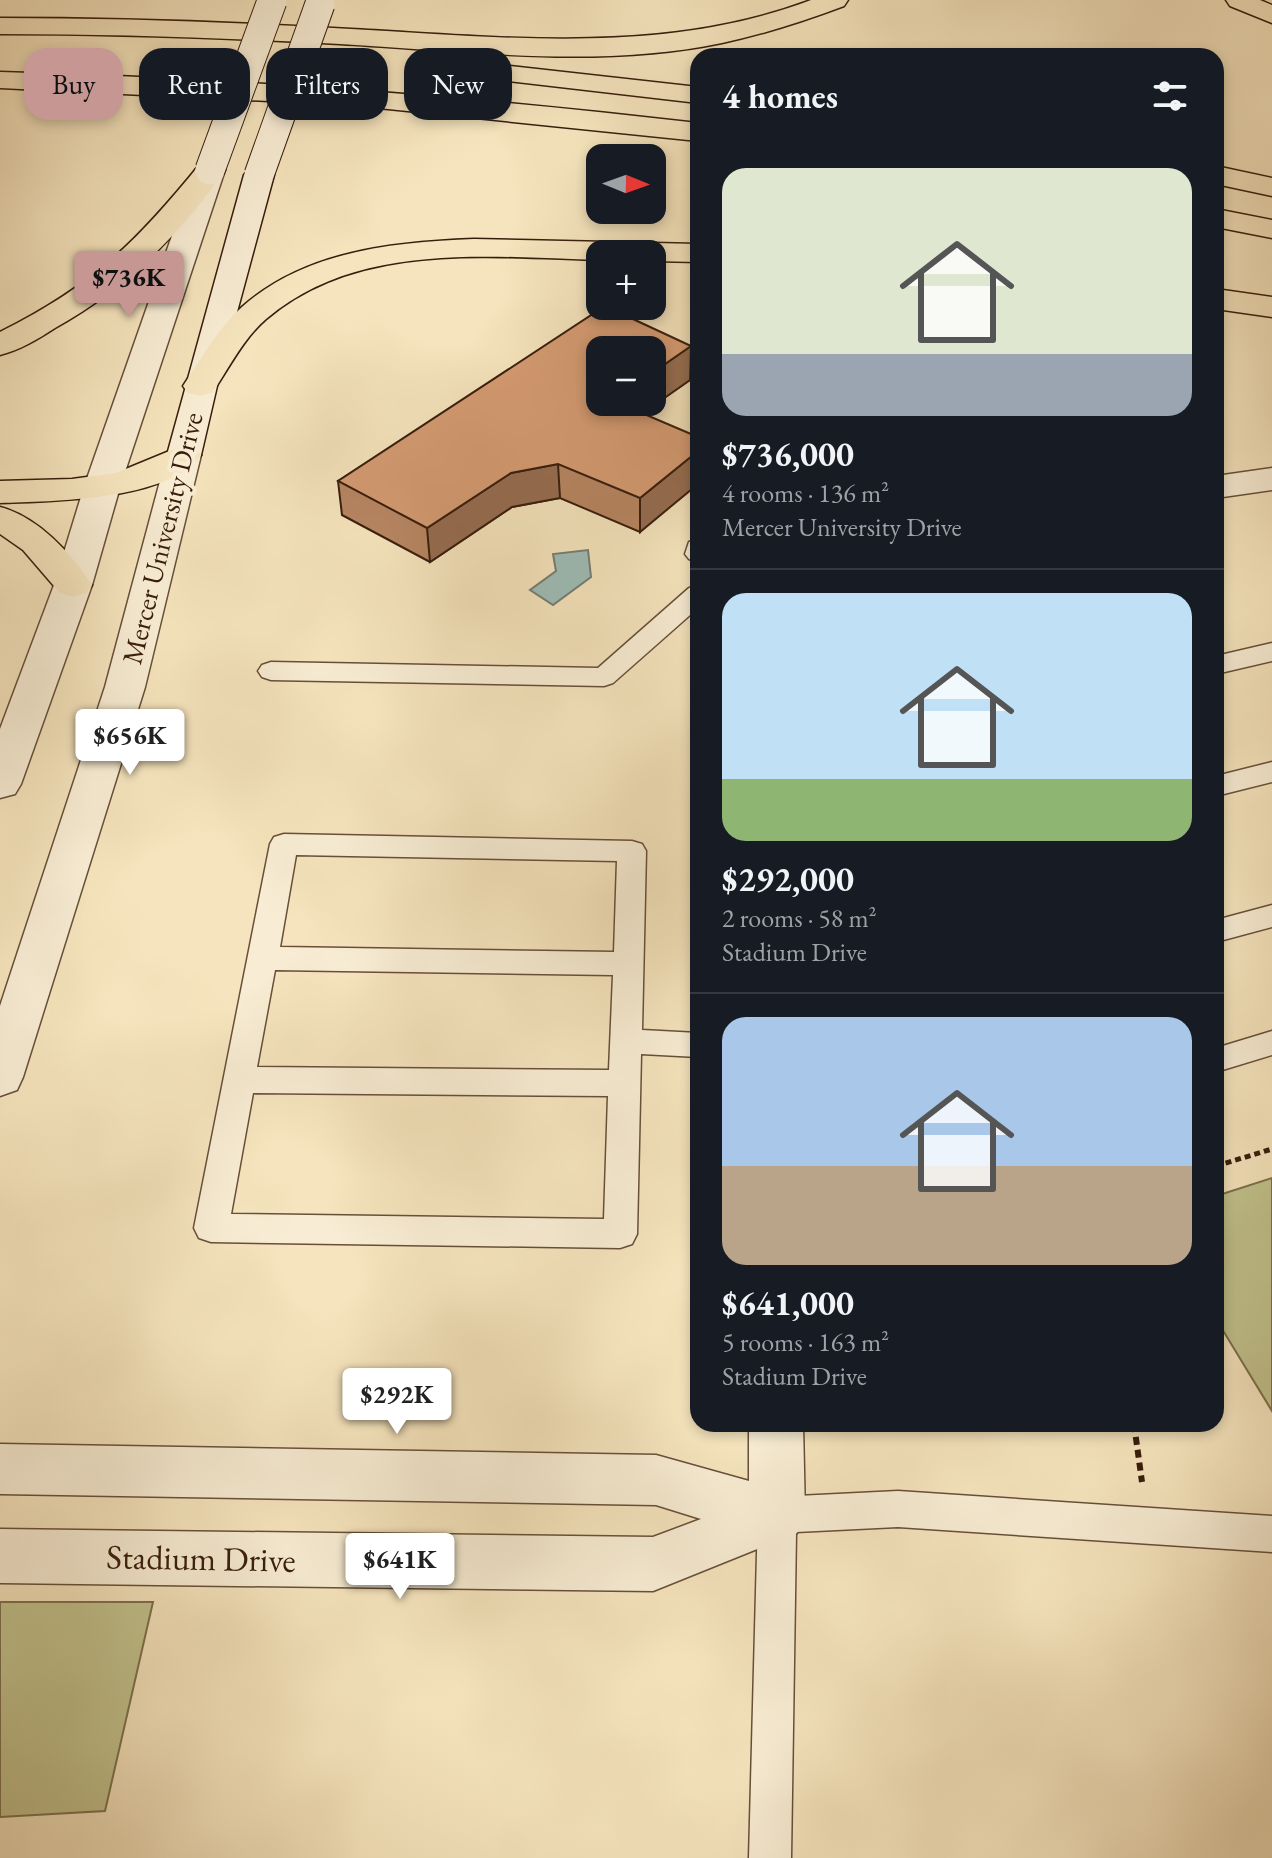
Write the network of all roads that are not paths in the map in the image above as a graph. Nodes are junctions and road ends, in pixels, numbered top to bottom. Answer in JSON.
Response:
{"nodes":[{"id":1,"x":835,"y":0,"type":"edge"},
{"id":2,"x":1239,"y":0,"type":"edge"},
{"id":3,"x":273,"y":1,"type":"edge"},
{"id":4,"x":322,"y":1,"type":"edge"},
{"id":5,"x":1272,"y":15,"type":"edge"},
{"id":6,"x":0,"y":26,"type":"edge"},
{"id":7,"x":0,"y":46,"type":"edge"},
{"id":8,"x":0,"y":80,"type":"edge"},
{"id":9,"x":690,"y":94,"type":"edge"},
{"id":10,"x":123,"y":111,"type":"edge"},
{"id":11,"x":690,"y":131,"type":"edge"},
{"id":12,"x":690,"y":148,"type":"edge"},
{"id":13,"x":210,"y":170,"type":"junction"},
{"id":14,"x":1224,"y":177,"type":"edge"},
{"id":15,"x":1272,"y":187,"type":"edge"},
{"id":16,"x":1224,"y":220,"type":"edge"},
{"id":17,"x":1272,"y":229,"type":"edge"},
{"id":18,"x":690,"y":253,"type":"edge"},
{"id":19,"x":1224,"y":300,"type":"edge"},
{"id":20,"x":1272,"y":307,"type":"edge"},
{"id":21,"x":0,"y":345,"type":"edge"},
{"id":22,"x":200,"y":386,"type":"junction"},
{"id":23,"x":184,"y":455,"type":"junction"},
{"id":24,"x":1272,"y":479,"type":"edge"},
{"id":25,"x":1224,"y":486,"type":"edge"},
{"id":26,"x":102,"y":487,"type":"junction"},
{"id":27,"x":0,"y":492,"type":"edge"},
{"id":28,"x":0,"y":518,"type":"edge"},
{"id":29,"x":73,"y":585,"type":"junction"},
{"id":30,"x":690,"y":601,"type":"edge"},
{"id":31,"x":1272,"y":652,"type":"edge"},
{"id":32,"x":1224,"y":663,"type":"edge"},
{"id":33,"x":271,"y":671,"type":"dead end"},
{"id":34,"x":1272,"y":772,"type":"edge"},
{"id":35,"x":0,"y":784,"type":"edge"},
{"id":36,"x":1224,"y":784,"type":"edge"},
{"id":37,"x":1272,"y":916,"type":"edge"},
{"id":38,"x":1224,"y":929,"type":"edge"},
{"id":39,"x":262,"y":958,"type":"junction"},
{"id":40,"x":629,"y":964,"type":"junction"},
{"id":41,"x":627,"y":1041,"type":"junction"},
{"id":42,"x":1272,"y":1043,"type":"edge"},
{"id":43,"x":690,"y":1045,"type":"edge"},
{"id":44,"x":1224,"y":1058,"type":"edge"},
{"id":45,"x":0,"y":1077,"type":"edge"},
{"id":46,"x":238,"y":1080,"type":"junction"},
{"id":47,"x":626,"y":1083,"type":"junction"},
{"id":48,"x":776,"y":1432,"type":"edge"},
{"id":49,"x":0,"y":1469,"type":"edge"},
{"id":50,"x":777,"y":1515,"type":"junction"},
{"id":51,"x":1272,"y":1534,"type":"edge"},
{"id":52,"x":0,"y":1556,"type":"edge"},
{"id":53,"x":770,"y":1858,"type":"edge"}],
"edges":[{"from":1,"to":6,"type":"highway"},
{"from":2,"to":5,"type":"highway"},
{"from":3,"to":13,"type":"street","bridge":true},
{"from":4,"to":22,"type":"street","name":"Mercer University Drive","bridge":true},
{"from":7,"to":9,"type":"highway"},
{"from":8,"to":11,"type":"highway"},
{"from":10,"to":12,"type":"highway"},
{"from":13,"to":21,"type":"highway"},
{"from":13,"to":26,"type":"street"},
{"from":14,"to":15,"type":"highway"},
{"from":16,"to":17,"type":"highway"},
{"from":18,"to":22,"type":"highway"},
{"from":19,"to":20,"type":"highway"},
{"from":22,"to":23,"type":"street","name":"Mercer University Drive"},
{"from":23,"to":26,"type":"highway"},
{"from":23,"to":45,"type":"street","name":"Mercer University Drive"},
{"from":24,"to":25,"type":"street"},
{"from":26,"to":27,"type":"highway"},
{"from":26,"to":29,"type":"street"},
{"from":28,"to":29,"type":"highway"},
{"from":29,"to":35,"type":"street"},
{"from":30,"to":33,"type":"lane"},
{"from":31,"to":32,"type":"lane"},
{"from":34,"to":36,"type":"lane"},
{"from":37,"to":38,"type":"lane"},
{"from":39,"to":40,"type":"lane"},
{"from":39,"to":40,"type":"lane"},
{"from":39,"to":46,"type":"lane"},
{"from":40,"to":41,"type":"lane"},
{"from":41,"to":43,"type":"lane"},
{"from":41,"to":47,"type":"lane"},
{"from":42,"to":44,"type":"lane"},
{"from":46,"to":47,"type":"lane"},
{"from":46,"to":47,"type":"lane"},
{"from":48,"to":50,"type":"street"},
{"from":49,"to":50,"type":"street"},
{"from":50,"to":51,"type":"lane"},
{"from":50,"to":52,"type":"street","name":"Stadium Drive"},
{"from":50,"to":53,"type":"lane"}]}
